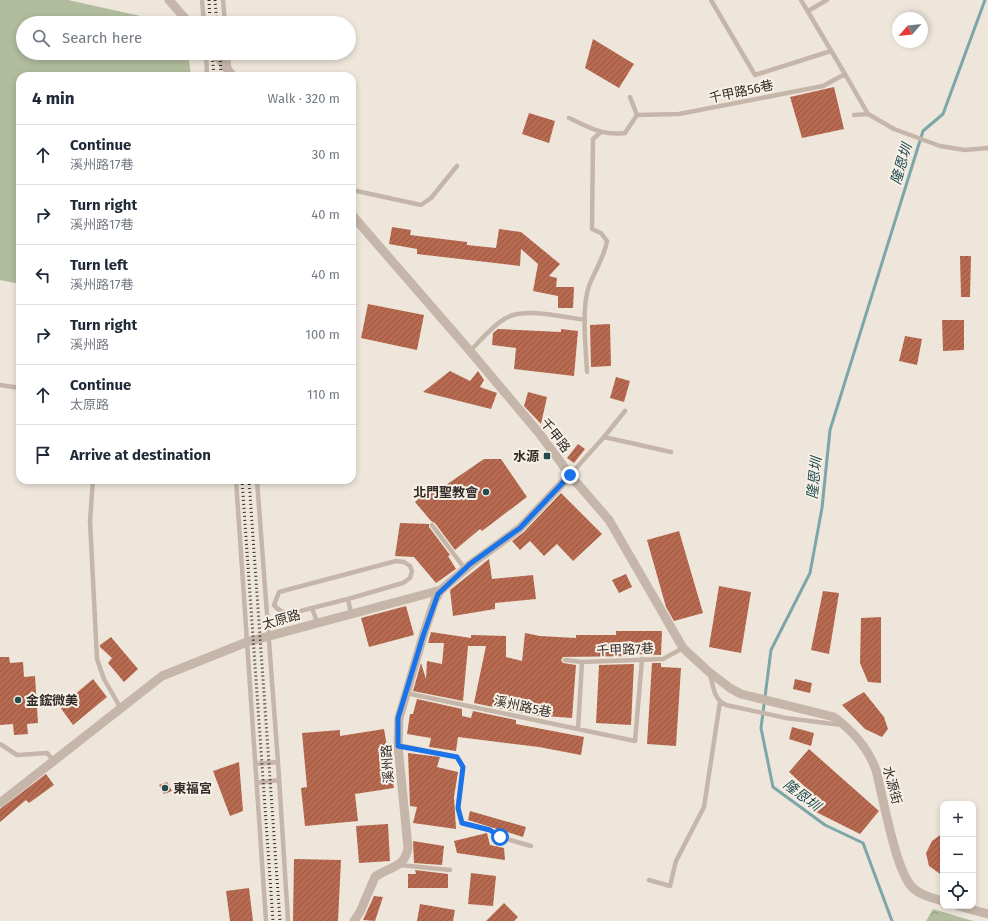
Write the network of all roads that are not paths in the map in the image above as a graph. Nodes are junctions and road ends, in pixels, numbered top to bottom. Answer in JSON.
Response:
{"nodes":[{"id":1,"x":169,"y":0,"type":"edge"},
{"id":2,"x":202,"y":0,"type":"edge"},
{"id":3,"x":224,"y":0,"type":"edge"},
{"id":4,"x":712,"y":0,"type":"edge"},
{"id":5,"x":801,"y":0,"type":"edge"},
{"id":6,"x":827,"y":0,"type":"edge"},
{"id":7,"x":808,"y":11,"type":"junction"},
{"id":8,"x":182,"y":16,"type":"edge"},
{"id":9,"x":203,"y":16,"type":"edge"},
{"id":10,"x":225,"y":16,"type":"edge"},
{"id":11,"x":831,"y":51,"type":"junction"},
{"id":12,"x":207,"y":60,"type":"edge"},
{"id":13,"x":220,"y":60,"type":"edge"},
{"id":14,"x":229,"y":60,"type":"edge"},
{"id":15,"x":208,"y":72,"type":"edge"},
{"id":16,"x":229,"y":72,"type":"edge"},
{"id":17,"x":231,"y":72,"type":"edge"},
{"id":18,"x":845,"y":74,"type":"junction"},
{"id":19,"x":630,"y":97,"type":"dead end"},
{"id":20,"x":868,"y":114,"type":"junction"},
{"id":21,"x":637,"y":115,"type":"junction"},
{"id":22,"x":854,"y":115,"type":"dead end"},
{"id":23,"x":569,"y":118,"type":"dead end"},
{"id":24,"x":601,"y":132,"type":"junction"},
{"id":25,"x":988,"y":148,"type":"edge"},
{"id":26,"x":457,"y":166,"type":"dead end"},
{"id":27,"x":356,"y":191,"type":"edge"},
{"id":28,"x":356,"y":219,"type":"edge"},
{"id":29,"x":585,"y":320,"type":"junction"},
{"id":30,"x":470,"y":351,"type":"junction"},
{"id":31,"x":588,"y":372,"type":"dead end"},
{"id":32,"x":0,"y":385,"type":"edge"},
{"id":33,"x":16,"y":387,"type":"edge"},
{"id":34,"x":625,"y":411,"type":"dead end"},
{"id":35,"x":604,"y":437,"type":"junction"},
{"id":36,"x":671,"y":452,"type":"dead end"},
{"id":37,"x":570,"y":475,"type":"junction"},
{"id":38,"x":93,"y":484,"type":"edge"},
{"id":39,"x":236,"y":484,"type":"edge"},
{"id":40,"x":257,"y":484,"type":"edge"},
{"id":41,"x":432,"y":525,"type":"dead end"},
{"id":42,"x":465,"y":569,"type":"junction"},
{"id":43,"x":441,"y":590,"type":"junction"},
{"id":44,"x":348,"y":599,"type":"junction"},
{"id":45,"x":312,"y":608,"type":"junction"},
{"id":46,"x":351,"y":613,"type":"junction"},
{"id":47,"x":317,"y":622,"type":"junction"},
{"id":48,"x":268,"y":636,"type":"junction"},
{"id":49,"x":247,"y":642,"type":"junction"},
{"id":50,"x":683,"y":648,"type":"junction"},
{"id":51,"x":642,"y":659,"type":"junction"},
{"id":52,"x":565,"y":660,"type":"dead end"},
{"id":53,"x":582,"y":662,"type":"junction"},
{"id":54,"x":709,"y":672,"type":"junction"},
{"id":55,"x":406,"y":693,"type":"junction"},
{"id":56,"x":720,"y":702,"type":"junction"},
{"id":57,"x":784,"y":706,"type":"joint"},
{"id":58,"x":120,"y":707,"type":"junction"},
{"id":59,"x":846,"y":726,"type":"junction"},
{"id":60,"x":578,"y":729,"type":"junction"},
{"id":61,"x":0,"y":744,"type":"edge"},
{"id":62,"x":398,"y":746,"type":"junction"},
{"id":63,"x":53,"y":760,"type":"junction"},
{"id":64,"x":278,"y":762,"type":"junction"},
{"id":65,"x":255,"y":764,"type":"junction"},
{"id":66,"x":279,"y":780,"type":"junction"},
{"id":67,"x":257,"y":782,"type":"junction"},
{"id":68,"x":0,"y":802,"type":"edge"},
{"id":69,"x":531,"y":846,"type":"dead end"},
{"id":70,"x":400,"y":865,"type":"junction"},
{"id":71,"x":450,"y":870,"type":"dead end"},
{"id":72,"x":649,"y":880,"type":"dead end"},
{"id":73,"x":940,"y":900,"type":"edge"},
{"id":74,"x":969,"y":909,"type":"edge"},
{"id":75,"x":988,"y":914,"type":"edge"},
{"id":76,"x":266,"y":921,"type":"edge"},
{"id":77,"x":288,"y":921,"type":"edge"},
{"id":78,"x":354,"y":921,"type":"edge"}],
"edges":[{"from":1,"to":8,"type":"street"},
{"from":2,"to":9,"type":"lane"},
{"from":3,"to":10,"type":"lane"},
{"from":4,"to":11,"type":"lane"},
{"from":5,"to":7,"type":"lane"},
{"from":6,"to":7,"type":"lane"},
{"from":7,"to":11,"type":"lane"},
{"from":11,"to":18,"type":"lane"},
{"from":12,"to":15,"type":"lane"},
{"from":13,"to":16,"type":"street"},
{"from":14,"to":17,"type":"lane"},
{"from":18,"to":20,"type":"lane"},
{"from":18,"to":21,"type":"lane","name":"千甲路56巷"},
{"from":19,"to":21,"type":"lane"},
{"from":20,"to":22,"type":"lane"},
{"from":20,"to":25,"type":"lane"},
{"from":21,"to":24,"type":"lane"},
{"from":23,"to":24,"type":"lane"},
{"from":24,"to":29,"type":"lane"},
{"from":26,"to":27,"type":"lane"},
{"from":28,"to":30,"type":"street","name":"千甲路"},
{"from":29,"to":30,"type":"lane"},
{"from":29,"to":31,"type":"lane"},
{"from":30,"to":37,"type":"street","name":"千甲路"},
{"from":32,"to":33,"type":"lane"},
{"from":34,"to":35,"type":"lane"},
{"from":35,"to":36,"type":"lane"},
{"from":35,"to":37,"type":"lane"},
{"from":37,"to":42,"type":"street","name":"太原路"},
{"from":37,"to":50,"type":"street","name":"千甲路"},
{"from":38,"to":58,"type":"lane"},
{"from":39,"to":49,"type":"lane"},
{"from":40,"to":48,"type":"lane"},
{"from":41,"to":42,"type":"lane"},
{"from":42,"to":43,"type":"street","name":"太原路"},
{"from":43,"to":46,"type":"street","name":"太原路"},
{"from":43,"to":55,"type":"street","name":"溪州路"},
{"from":44,"to":45,"type":"lane"},
{"from":44,"to":45,"type":"lane"},
{"from":44,"to":46,"type":"lane"},
{"from":45,"to":47,"type":"lane"},
{"from":46,"to":47,"type":"street","name":"太原路"},
{"from":47,"to":48,"type":"street","name":"太原路"},
{"from":48,"to":49,"type":"street","name":"太原路"},
{"from":48,"to":64,"type":"lane"},
{"from":49,"to":58,"type":"street","name":"太原路"},
{"from":49,"to":65,"type":"lane"},
{"from":50,"to":51,"type":"lane","name":"千甲路7巷"},
{"from":50,"to":54,"type":"street","name":"千甲路"},
{"from":51,"to":53,"type":"lane","name":"千甲路7巷"},
{"from":51,"to":60,"type":"lane","name":"溪州路5巷"},
{"from":52,"to":53,"type":"lane","name":"千甲路7巷"},
{"from":53,"to":60,"type":"lane"},
{"from":54,"to":56,"type":"lane"},
{"from":54,"to":57,"type":"street","name":"千甲路"},
{"from":55,"to":60,"type":"lane","name":"溪州路5巷"},
{"from":55,"to":62,"type":"street","name":"溪州路"},
{"from":56,"to":59,"type":"lane"},
{"from":56,"to":72,"type":"lane"},
{"from":57,"to":59,"type":"street","name":"水源街"},
{"from":58,"to":63,"type":"street","name":"太原路"},
{"from":59,"to":73,"type":"street","name":"水源街"},
{"from":61,"to":63,"type":"lane"},
{"from":62,"to":69,"type":"lane"},
{"from":62,"to":70,"type":"street","name":"溪州路"},
{"from":63,"to":68,"type":"street","name":"太原路"},
{"from":64,"to":65,"type":"lane"},
{"from":64,"to":66,"type":"lane"},
{"from":65,"to":67,"type":"lane"},
{"from":66,"to":67,"type":"lane"},
{"from":66,"to":77,"type":"lane"},
{"from":67,"to":76,"type":"lane"},
{"from":70,"to":71,"type":"lane"},
{"from":70,"to":78,"type":"street"},
{"from":74,"to":75,"type":"street"}]}
